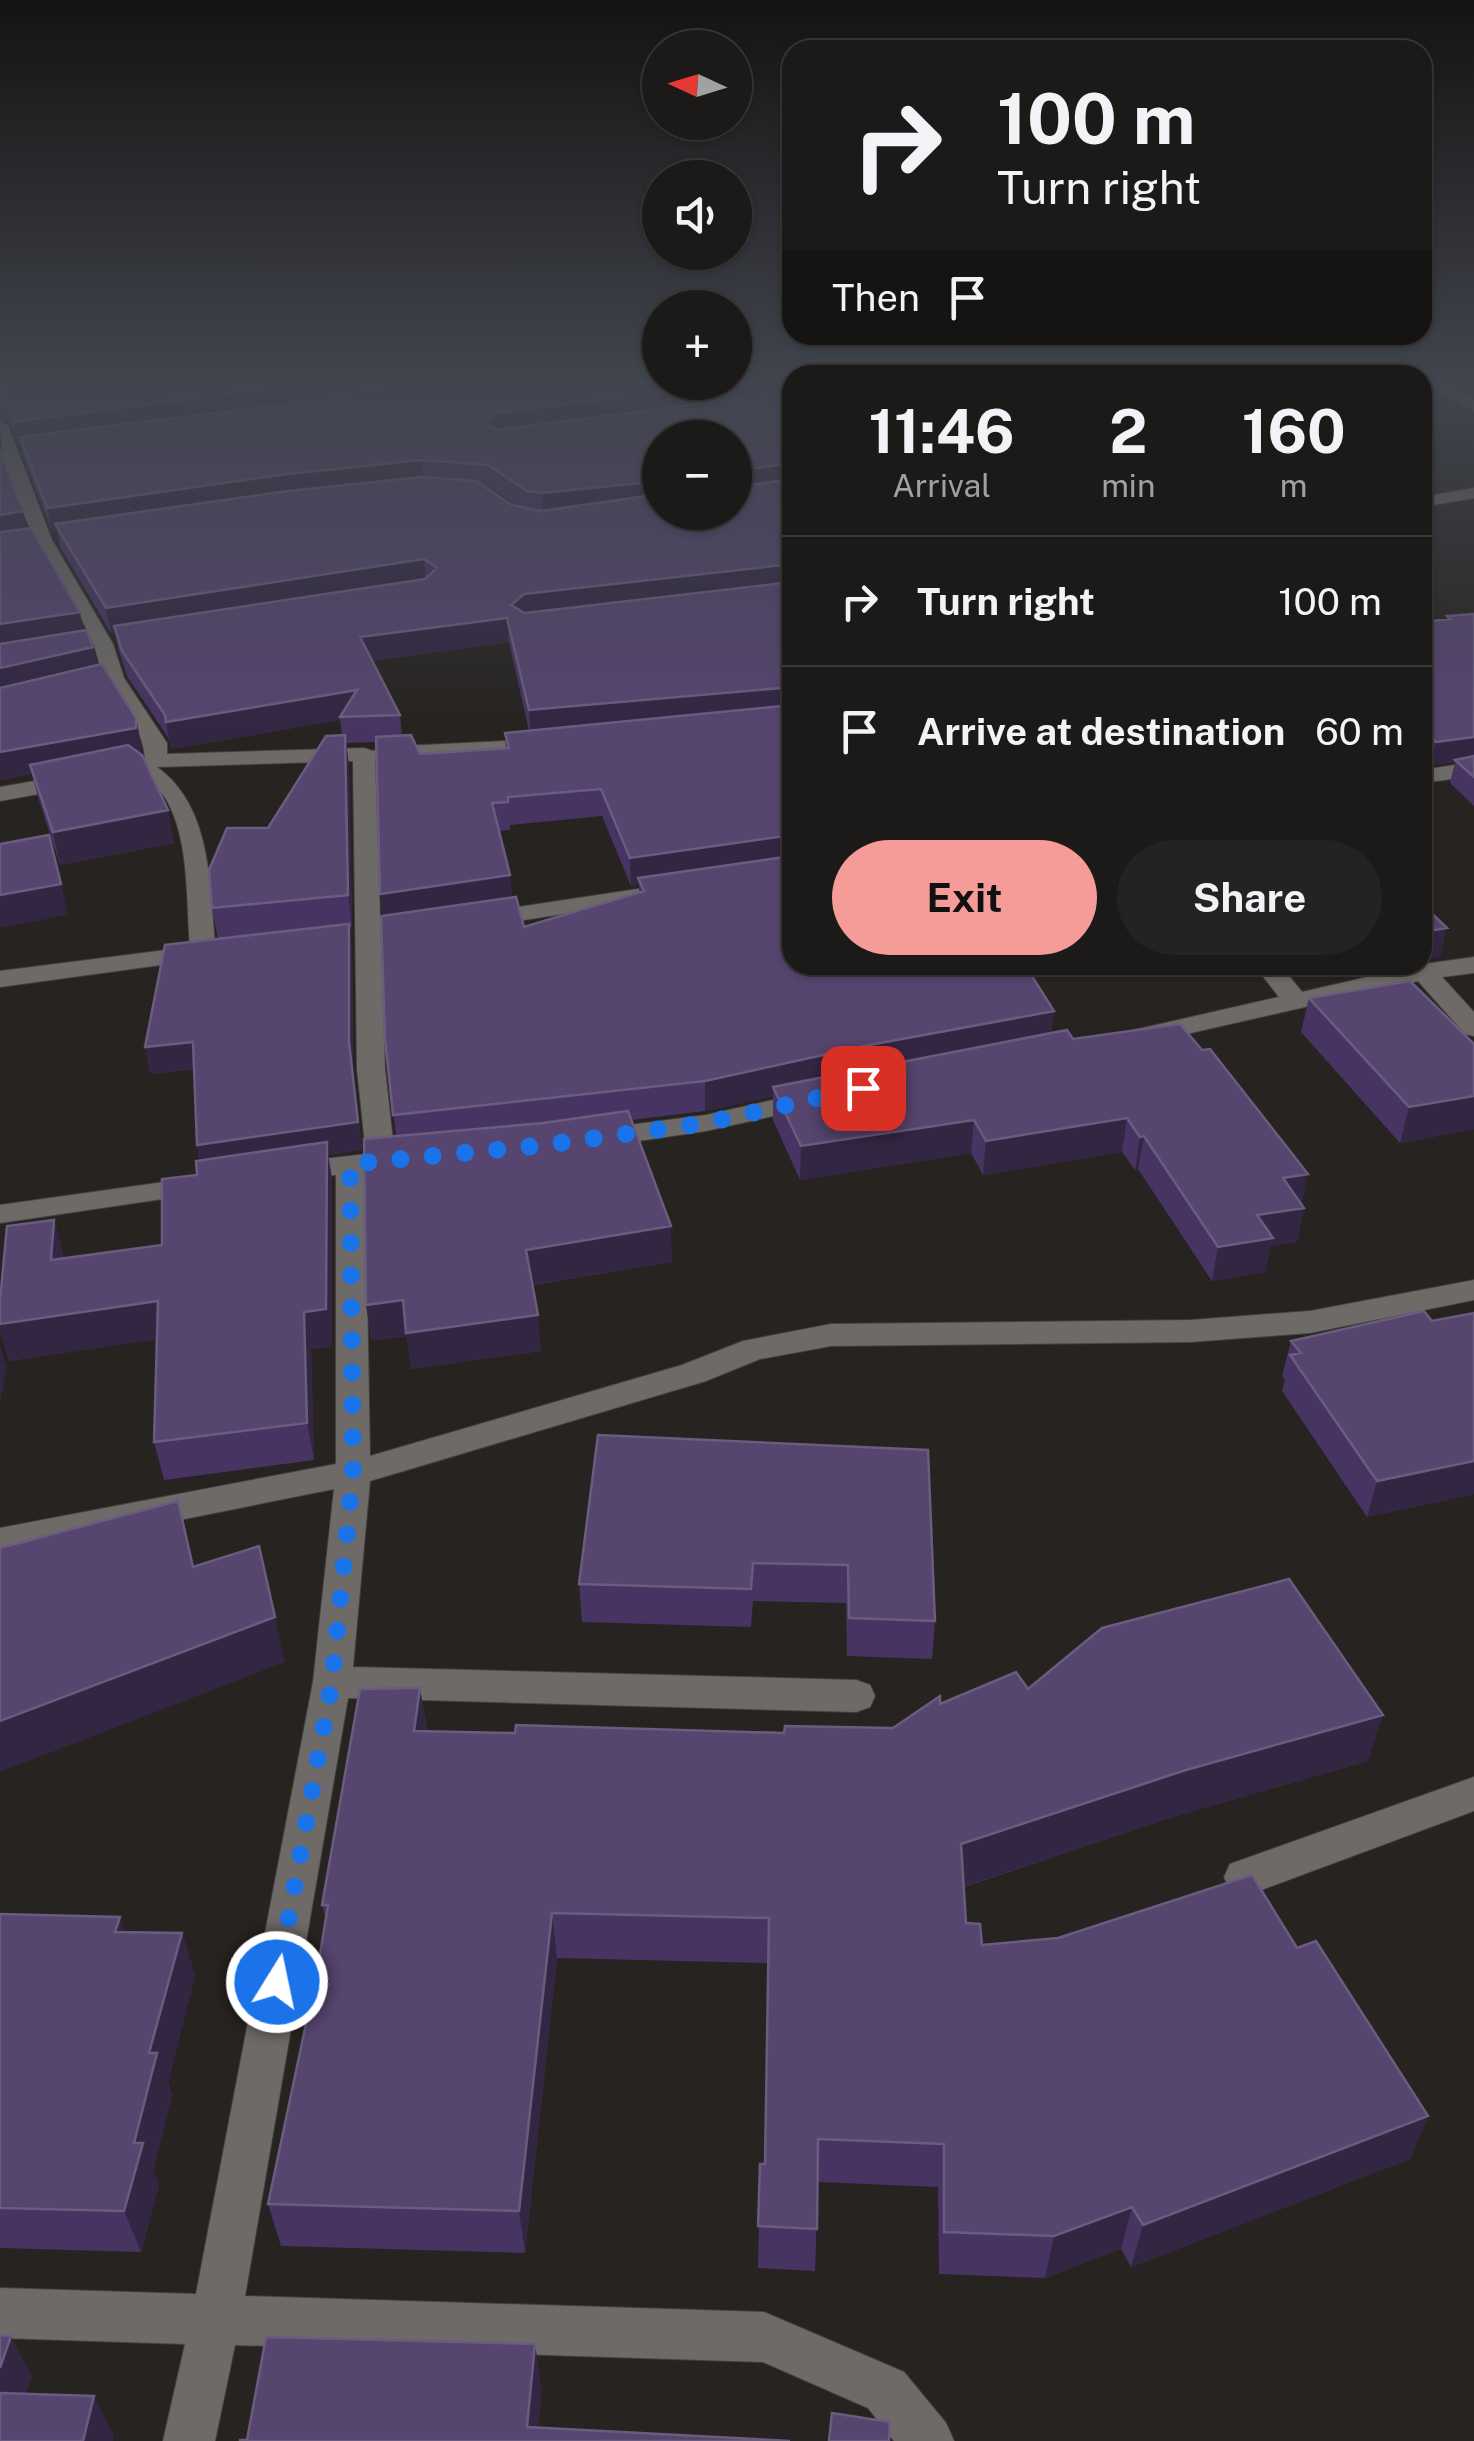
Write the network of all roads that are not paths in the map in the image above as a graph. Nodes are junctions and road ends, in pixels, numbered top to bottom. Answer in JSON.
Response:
{"nodes":[{"id":1,"x":29,"y":495,"type":"edge"},
{"id":2,"x":1463,"y":495,"type":"edge"},
{"id":3,"x":1432,"y":500,"type":"edge"},
{"id":4,"x":573,"y":744,"type":"edge"},
{"id":5,"x":364,"y":754,"type":"junction"},
{"id":6,"x":131,"y":769,"type":"junction"},
{"id":7,"x":1474,"y":769,"type":"edge"},
{"id":8,"x":1432,"y":775,"type":"edge"},
{"id":9,"x":0,"y":794,"type":"edge"},
{"id":10,"x":677,"y":890,"type":"edge"},
{"id":11,"x":446,"y":925,"type":"edge"},
{"id":12,"x":1474,"y":965,"type":"edge"},
{"id":13,"x":1432,"y":971,"type":"edge"},
{"id":14,"x":1275,"y":975,"type":"edge"},
{"id":15,"x":1410,"y":975,"type":"edge"},
{"id":16,"x":1427,"y":975,"type":"edge"},
{"id":17,"x":0,"y":979,"type":"edge"},
{"id":18,"x":1296,"y":1000,"type":"junction"},
{"id":19,"x":1474,"y":1028,"type":"edge"},
{"id":20,"x":1117,"y":1040,"type":"edge"},
{"id":21,"x":846,"y":1092,"type":"edge"},
{"id":22,"x":563,"y":1143,"type":"edge"},
{"id":23,"x":436,"y":1155,"type":"edge"},
{"id":24,"x":366,"y":1162,"type":"junction"},
{"id":25,"x":0,"y":1214,"type":"edge"},
{"id":26,"x":1474,"y":1290,"type":"edge"},
{"id":27,"x":353,"y":1473,"type":"junction"},
{"id":28,"x":0,"y":1542,"type":"edge"},
{"id":29,"x":332,"y":1682,"type":"junction"},
{"id":30,"x":856,"y":1696,"type":"dead end"},
{"id":31,"x":1474,"y":1794,"type":"edge"},
{"id":32,"x":1245,"y":1877,"type":"edge"},
{"id":33,"x":0,"y":2313,"type":"edge"},
{"id":34,"x":216,"y":2319,"type":"junction"},
{"id":35,"x":189,"y":2441,"type":"edge"},
{"id":36,"x":928,"y":2441,"type":"edge"}],
"edges":[{"from":1,"to":6,"type":"street"},
{"from":2,"to":3,"type":"street"},
{"from":4,"to":5,"type":"street"},
{"from":5,"to":6,"type":"street"},
{"from":5,"to":24,"type":"street"},
{"from":6,"to":9,"type":"street"},
{"from":6,"to":17,"type":"street"},
{"from":7,"to":8,"type":"street"},
{"from":10,"to":11,"type":"street"},
{"from":12,"to":13,"type":"street"},
{"from":14,"to":18,"type":"street"},
{"from":15,"to":18,"type":"street"},
{"from":16,"to":19,"type":"street"},
{"from":18,"to":20,"type":"street"},
{"from":21,"to":22,"type":"street"},
{"from":23,"to":24,"type":"street"},
{"from":24,"to":25,"type":"street"},
{"from":24,"to":27,"type":"street"},
{"from":26,"to":27,"type":"street"},
{"from":27,"to":28,"type":"street"},
{"from":27,"to":29,"type":"street"},
{"from":29,"to":30,"type":"street"},
{"from":29,"to":34,"type":"street"},
{"from":31,"to":32,"type":"street"},
{"from":33,"to":34,"type":"street"},
{"from":34,"to":35,"type":"street"},
{"from":34,"to":36,"type":"street"}]}
